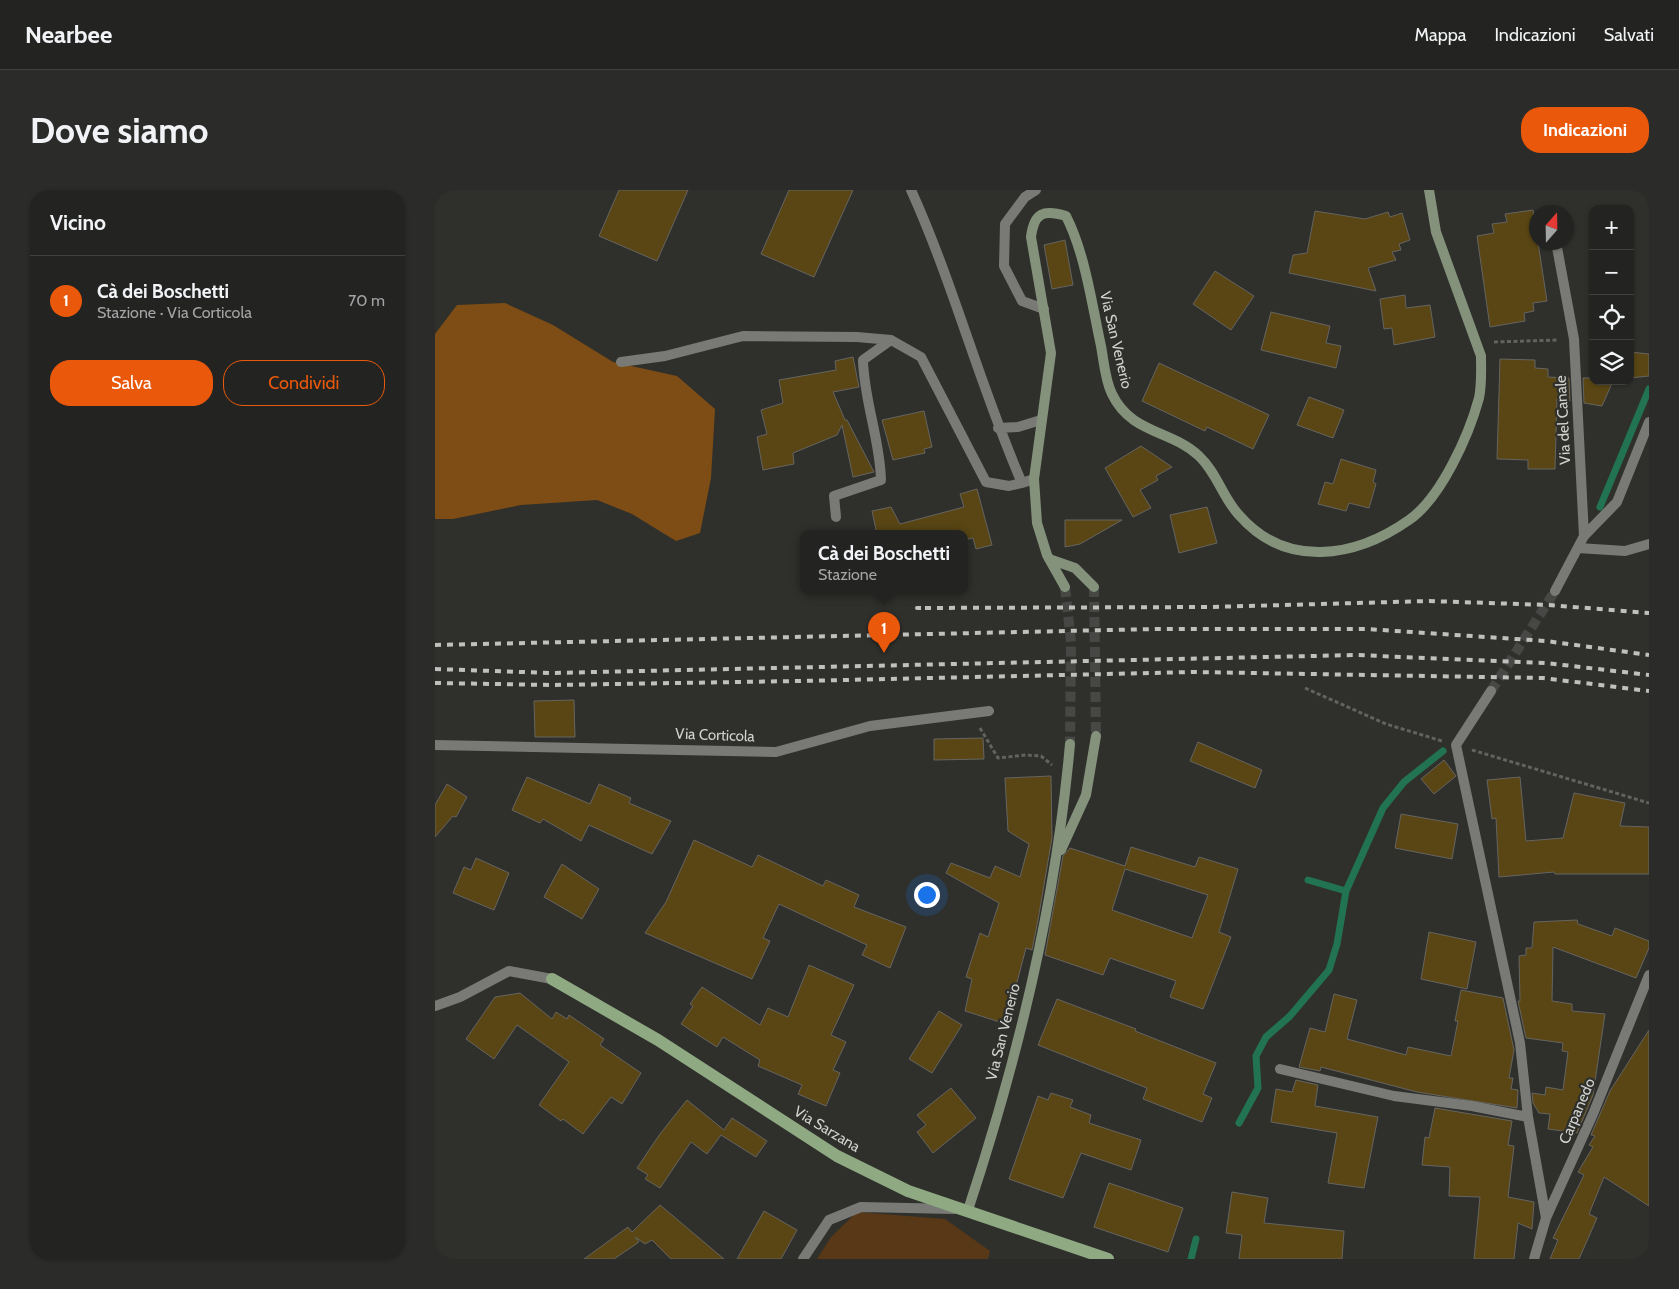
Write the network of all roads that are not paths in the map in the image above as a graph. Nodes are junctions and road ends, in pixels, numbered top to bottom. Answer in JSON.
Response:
{"nodes":[{"id":1,"x":911,"y":190,"type":"edge"},
{"id":2,"x":1036,"y":190,"type":"edge"},
{"id":3,"x":1429,"y":190,"type":"edge"},
{"id":4,"x":1557,"y":250,"type":"edge"},
{"id":5,"x":1044,"y":309,"type":"junction"},
{"id":6,"x":891,"y":340,"type":"junction"},
{"id":7,"x":621,"y":362,"type":"dead end"},
{"id":8,"x":1041,"y":420,"type":"junction"},
{"id":9,"x":1649,"y":422,"type":"edge"},
{"id":10,"x":998,"y":428,"type":"junction"},
{"id":11,"x":1034,"y":479,"type":"junction"},
{"id":12,"x":1022,"y":483,"type":"junction"},
{"id":13,"x":836,"y":517,"type":"dead end"},
{"id":14,"x":1583,"y":536,"type":"junction"},
{"id":15,"x":1649,"y":544,"type":"edge"},
{"id":16,"x":1578,"y":548,"type":"junction"},
{"id":17,"x":1625,"y":551,"type":"junction"},
{"id":18,"x":1649,"y":552,"type":"edge"},
{"id":19,"x":1049,"y":559,"type":"junction"},
{"id":20,"x":1065,"y":587,"type":"tunnel mouth"},
{"id":21,"x":1094,"y":587,"type":"tunnel mouth"},
{"id":22,"x":1555,"y":591,"type":"tunnel mouth"},
{"id":23,"x":1491,"y":691,"type":"tunnel mouth"},
{"id":24,"x":989,"y":711,"type":"dead end"},
{"id":25,"x":1096,"y":736,"type":"tunnel mouth"},
{"id":26,"x":1070,"y":744,"type":"tunnel mouth"},
{"id":27,"x":435,"y":745,"type":"edge"},
{"id":28,"x":1057,"y":858,"type":"junction"},
{"id":29,"x":1649,"y":974,"type":"edge"},
{"id":30,"x":551,"y":979,"type":"joint"},
{"id":31,"x":435,"y":1006,"type":"edge"},
{"id":32,"x":1280,"y":1069,"type":"dead end"},
{"id":33,"x":1527,"y":1117,"type":"junction"},
{"id":34,"x":969,"y":1210,"type":"junction"},
{"id":35,"x":1546,"y":1218,"type":"junction"},
{"id":36,"x":803,"y":1259,"type":"edge"},
{"id":37,"x":1108,"y":1259,"type":"edge"},
{"id":38,"x":1534,"y":1259,"type":"edge"}],
"edges":[{"from":1,"to":10,"type":"street"},
{"from":2,"to":5,"type":"street"},
{"from":3,"to":5,"type":"street","name":"Via San Venerio"},
{"from":4,"to":14,"type":"street","name":"Via del Canale"},
{"from":5,"to":8,"type":"street","name":"Via San Venerio"},
{"from":6,"to":7,"type":"street"},
{"from":6,"to":12,"type":"street"},
{"from":6,"to":13,"type":"street"},
{"from":8,"to":10,"type":"street"},
{"from":8,"to":11,"type":"street","name":"Via San Venerio"},
{"from":9,"to":14,"type":"street"},
{"from":10,"to":12,"type":"street"},
{"from":11,"to":12,"type":"street"},
{"from":11,"to":19,"type":"street","name":"Via San Venerio"},
{"from":14,"to":16,"type":"street","name":"Via del Canale"},
{"from":15,"to":17,"type":"street"},
{"from":16,"to":17,"type":"street"},
{"from":16,"to":22,"type":"street","name":"Via del Canale"},
{"from":17,"to":18,"type":"street"},
{"from":19,"to":20,"type":"street","name":"Via San Venerio"},
{"from":19,"to":21,"type":"street"},
{"from":23,"to":33,"type":"street"},
{"from":24,"to":27,"type":"street","name":"Via Corticola"},
{"from":25,"to":28,"type":"street","name":"Via San Venerio"},
{"from":26,"to":28,"type":"street","name":"Via San Venerio"},
{"from":28,"to":34,"type":"street","name":"Via San Venerio"},
{"from":29,"to":35,"type":"street","name":"Carpanedo"},
{"from":30,"to":31,"type":"street"},
{"from":30,"to":34,"type":"main road","name":"Via Sarzana"},
{"from":32,"to":33,"type":"street"},
{"from":33,"to":35,"type":"street"},
{"from":34,"to":36,"type":"street"},
{"from":34,"to":37,"type":"main road","name":"Via Sarzana"},
{"from":35,"to":38,"type":"street","name":"Carpanedo"}]}
